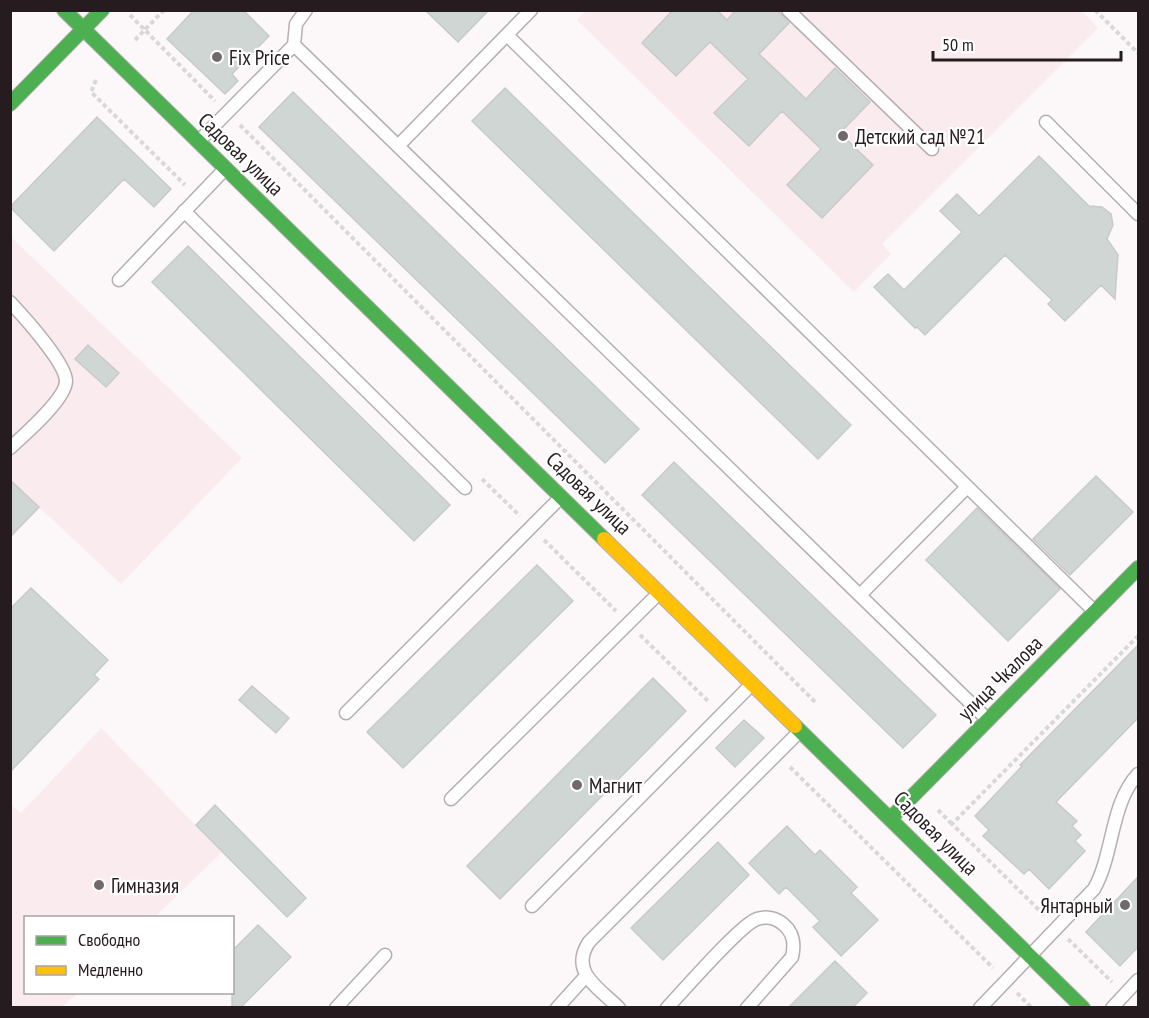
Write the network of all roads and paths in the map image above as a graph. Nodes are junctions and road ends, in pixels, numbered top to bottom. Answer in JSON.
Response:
{"nodes":[{"id":1,"x":64,"y":10,"type":"edge"},
{"id":2,"x":102,"y":10,"type":"edge"},
{"id":3,"x":126,"y":10,"type":"edge"},
{"id":4,"x":164,"y":10,"type":"edge"},
{"id":5,"x":306,"y":10,"type":"edge"},
{"id":6,"x":531,"y":10,"type":"edge"},
{"id":7,"x":788,"y":10,"type":"edge"},
{"id":8,"x":1095,"y":10,"type":"edge"},
{"id":9,"x":84,"y":29,"type":"junction"},
{"id":10,"x":145,"y":30,"type":"junction"},
{"id":11,"x":507,"y":35,"type":"junction"},
{"id":12,"x":294,"y":45,"type":"junction"},
{"id":13,"x":1138,"y":53,"type":"edge"},
{"id":14,"x":10,"y":104,"type":"edge"},
{"id":15,"x":227,"y":113,"type":"junction"},
{"id":16,"x":1046,"y":122,"type":"dead end"},
{"id":17,"x":199,"y":142,"type":"junction"},
{"id":18,"x":398,"y":146,"type":"junction"},
{"id":19,"x":932,"y":149,"type":"dead end"},
{"id":20,"x":226,"y":168,"type":"junction"},
{"id":21,"x":184,"y":211,"type":"junction"},
{"id":22,"x":1138,"y":214,"type":"edge"},
{"id":23,"x":119,"y":280,"type":"dead end"},
{"id":24,"x":10,"y":302,"type":"edge"},
{"id":25,"x":10,"y":448,"type":"edge"},
{"id":26,"x":967,"y":487,"type":"junction"},
{"id":27,"x":465,"y":488,"type":"dead end"},
{"id":28,"x":562,"y":496,"type":"junction"},
{"id":29,"x":1138,"y":568,"type":"edge"},
{"id":30,"x":660,"y":592,"type":"junction"},
{"id":31,"x":860,"y":596,"type":"junction"},
{"id":32,"x":1095,"y":612,"type":"junction"},
{"id":33,"x":1138,"y":636,"type":"edge"},
{"id":34,"x":753,"y":683,"type":"junction"},
{"id":35,"x":818,"y":705,"type":"dead end"},
{"id":36,"x":346,"y":713,"type":"dead end"},
{"id":37,"x":988,"y":720,"type":"junction"},
{"id":38,"x":801,"y":730,"type":"junction"},
{"id":39,"x":780,"y":752,"type":"junction"},
{"id":40,"x":1138,"y":774,"type":"edge"},
{"id":41,"x":451,"y":799,"type":"dead end"},
{"id":42,"x":891,"y":818,"type":"junction"},
{"id":43,"x":532,"y":906,"type":"dead end"},
{"id":44,"x":1057,"y":928,"type":"junction"},
{"id":45,"x":385,"y":955,"type":"dead end"},
{"id":46,"x":1031,"y":956,"type":"junction"},
{"id":47,"x":586,"y":976,"type":"junction"},
{"id":48,"x":1138,"y":980,"type":"edge"},
{"id":49,"x":1006,"y":981,"type":"junction"},
{"id":50,"x":1125,"y":994,"type":"junction"},
{"id":51,"x":336,"y":1008,"type":"edge"},
{"id":52,"x":557,"y":1008,"type":"edge"},
{"id":53,"x":619,"y":1008,"type":"edge"},
{"id":54,"x":667,"y":1008,"type":"edge"},
{"id":55,"x":747,"y":1008,"type":"edge"},
{"id":56,"x":980,"y":1008,"type":"edge"},
{"id":57,"x":1032,"y":1008,"type":"edge"},
{"id":58,"x":1083,"y":1008,"type":"edge"},
{"id":59,"x":1112,"y":1008,"type":"edge"}],
"edges":[{"from":1,"to":9,"type":"street","name":"Садовая улица"},
{"from":2,"to":9,"type":"street"},
{"from":3,"to":10,"type":"path"},
{"from":4,"to":10,"type":"path"},
{"from":5,"to":12,"type":"lane"},
{"from":6,"to":11,"type":"lane"},
{"from":7,"to":19,"type":"lane"},
{"from":8,"to":13,"type":"path"},
{"from":9,"to":14,"type":"street"},
{"from":9,"to":17,"type":"street","name":"Садовая улица"},
{"from":10,"to":15,"type":"path"},
{"from":11,"to":18,"type":"lane"},
{"from":11,"to":26,"type":"lane"},
{"from":12,"to":15,"type":"lane"},
{"from":12,"to":18,"type":"lane"},
{"from":15,"to":17,"type":"lane"},
{"from":15,"to":35,"type":"path"},
{"from":16,"to":22,"type":"lane"},
{"from":17,"to":20,"type":"street","name":"Садовая улица"},
{"from":18,"to":31,"type":"lane"},
{"from":20,"to":21,"type":"lane"},
{"from":20,"to":28,"type":"street","name":"Садовая улица"},
{"from":21,"to":23,"type":"lane"},
{"from":21,"to":27,"type":"lane"},
{"from":24,"to":25,"type":"lane"},
{"from":26,"to":31,"type":"lane"},
{"from":26,"to":32,"type":"lane"},
{"from":28,"to":30,"type":"street","name":"Садовая улица"},
{"from":28,"to":36,"type":"lane"},
{"from":29,"to":32,"type":"street","name":"улица Чкалова"},
{"from":30,"to":34,"type":"street","name":"Садовая улица"},
{"from":30,"to":41,"type":"lane"},
{"from":31,"to":37,"type":"lane"},
{"from":32,"to":37,"type":"street","name":"улица Чкалова"},
{"from":33,"to":44,"type":"path"},
{"from":34,"to":38,"type":"street","name":"Садовая улица"},
{"from":34,"to":43,"type":"lane"},
{"from":37,"to":42,"type":"street","name":"улица Чкалова"},
{"from":38,"to":39,"type":"lane"},
{"from":38,"to":42,"type":"street","name":"Садовая улица"},
{"from":39,"to":47,"type":"lane"},
{"from":39,"to":49,"type":"path"},
{"from":40,"to":44,"type":"lane"},
{"from":42,"to":46,"type":"street","name":"Садовая улица"},
{"from":44,"to":46,"type":"lane"},
{"from":44,"to":50,"type":"path"},
{"from":45,"to":51,"type":"lane"},
{"from":46,"to":49,"type":"lane"},
{"from":46,"to":58,"type":"street","name":"Садовая улица"},
{"from":47,"to":52,"type":"lane"},
{"from":47,"to":53,"type":"lane"},
{"from":48,"to":50,"type":"lane"},
{"from":49,"to":56,"type":"lane"},
{"from":49,"to":57,"type":"path"},
{"from":50,"to":59,"type":"lane"},
{"from":54,"to":55,"type":"lane"}]}
